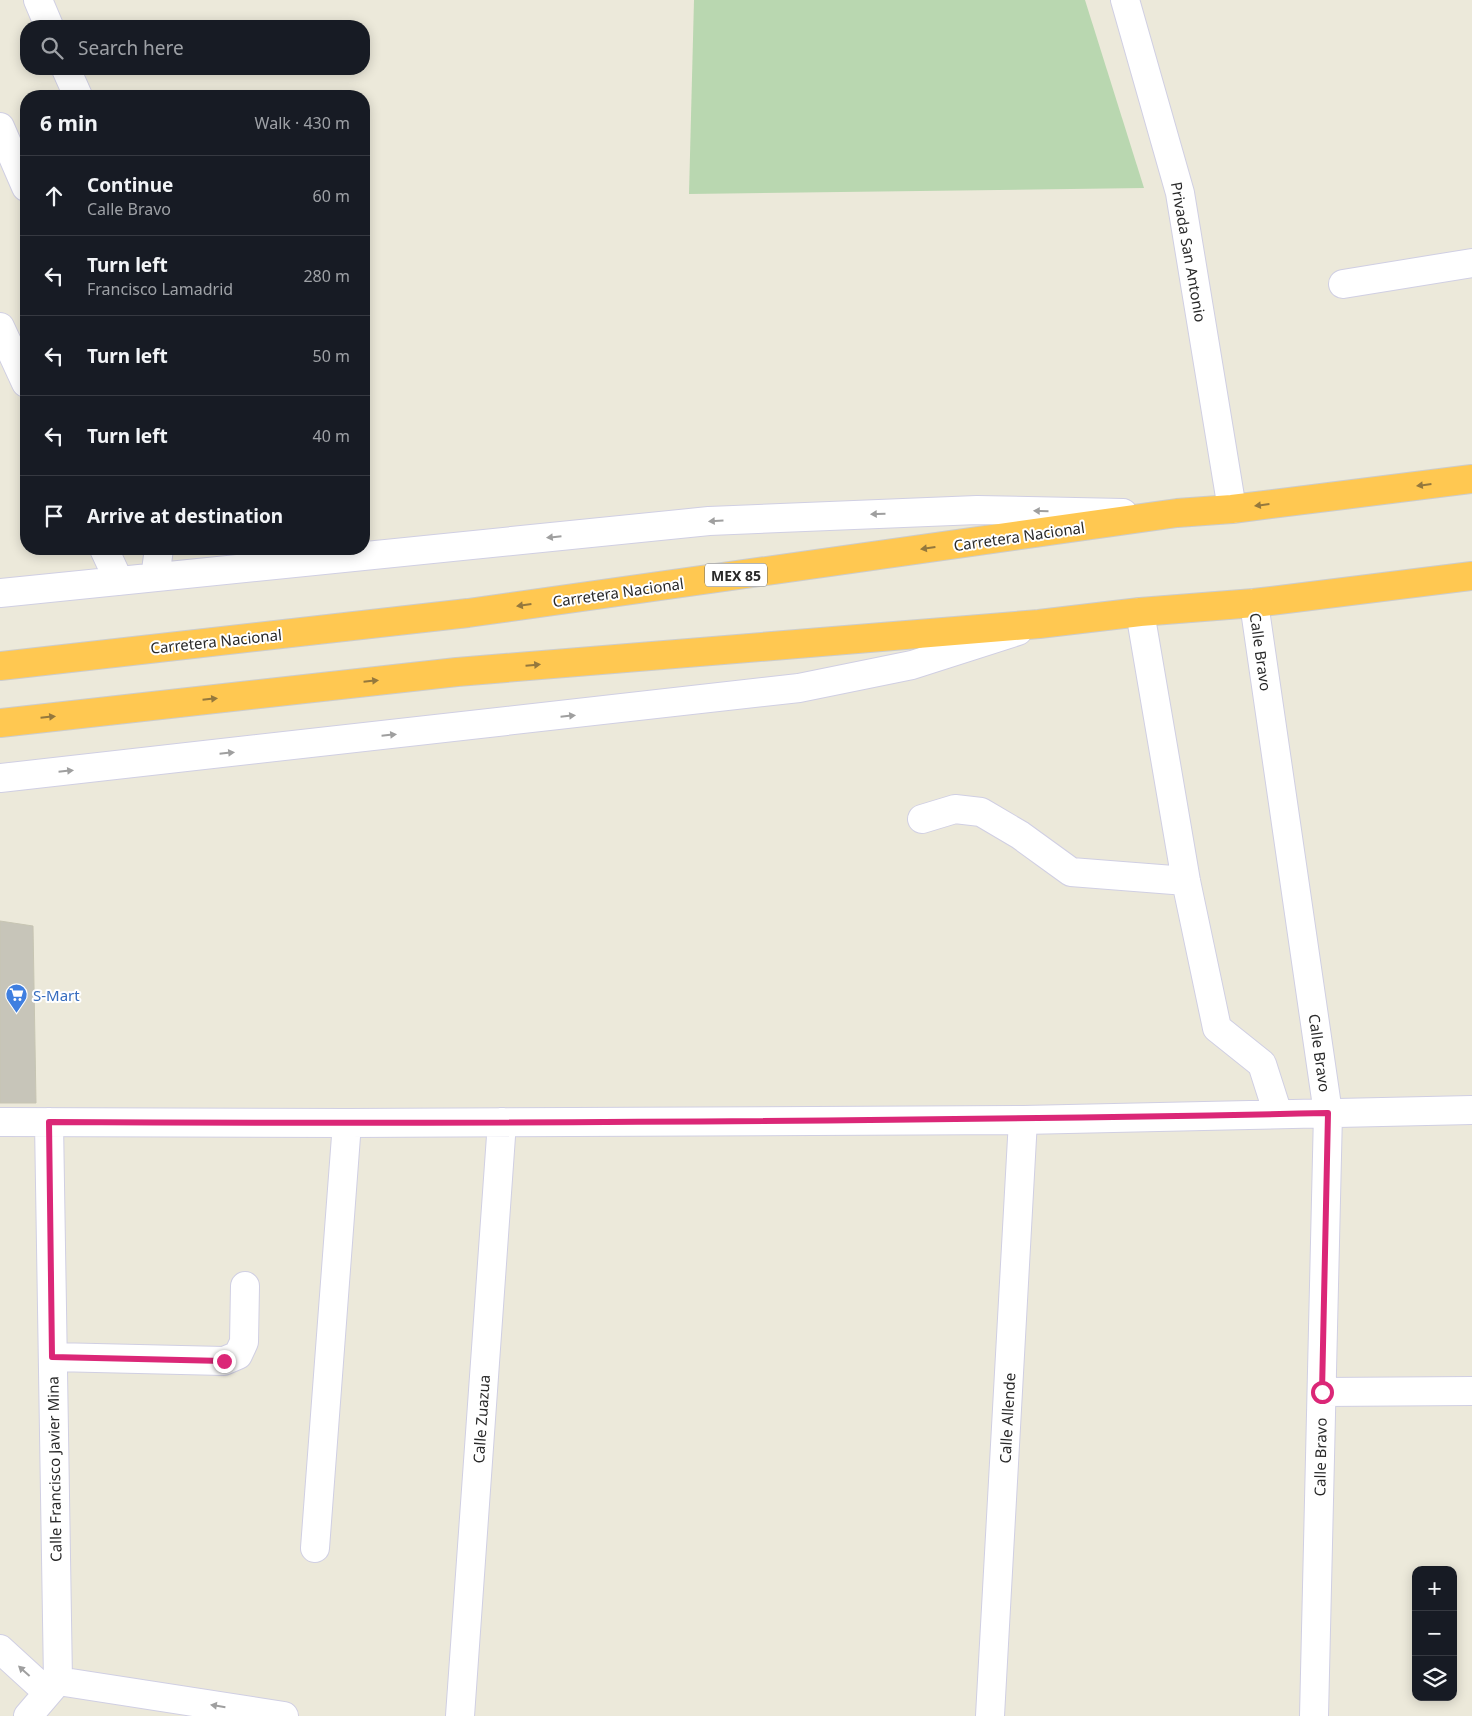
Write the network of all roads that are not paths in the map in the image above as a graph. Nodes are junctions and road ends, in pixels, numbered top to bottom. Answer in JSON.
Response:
{"nodes":[{"id":1,"x":38,"y":0,"type":"edge"},
{"id":2,"x":1125,"y":0,"type":"edge"},
{"id":3,"x":46,"y":20,"type":"edge"},
{"id":4,"x":69,"y":75,"type":"edge"},
{"id":5,"x":75,"y":90,"type":"edge"},
{"id":6,"x":0,"y":127,"type":"edge"},
{"id":7,"x":20,"y":173,"type":"edge"},
{"id":8,"x":1472,"y":262,"type":"edge"},
{"id":9,"x":1343,"y":284,"type":"dead end"},
{"id":10,"x":0,"y":327,"type":"edge"},
{"id":11,"x":20,"y":370,"type":"edge"},
{"id":12,"x":1472,"y":479,"type":"edge"},
{"id":13,"x":1232,"y":509,"type":"junction"},
{"id":14,"x":1177,"y":513,"type":"junction"},
{"id":15,"x":370,"y":548,"type":"edge"},
{"id":16,"x":107,"y":555,"type":"edge"},
{"id":17,"x":158,"y":555,"type":"edge"},
{"id":18,"x":277,"y":555,"type":"edge"},
{"id":19,"x":226,"y":559,"type":"edge"},
{"id":20,"x":1472,"y":576,"type":"edge"},
{"id":21,"x":155,"y":577,"type":"junction"},
{"id":22,"x":119,"y":581,"type":"junction"},
{"id":23,"x":0,"y":593,"type":"edge"},
{"id":24,"x":1254,"y":603,"type":"junction"},
{"id":25,"x":1140,"y":612,"type":"junction"},
{"id":26,"x":1039,"y":624,"type":"junction"},
{"id":27,"x":0,"y":666,"type":"edge"},
{"id":28,"x":0,"y":723,"type":"edge"},
{"id":29,"x":0,"y":778,"type":"edge"},
{"id":30,"x":922,"y":820,"type":"dead end"},
{"id":31,"x":1186,"y":881,"type":"junction"},
{"id":32,"x":1472,"y":1110,"type":"edge"},
{"id":33,"x":1328,"y":1113,"type":"junction"},
{"id":34,"x":1278,"y":1114,"type":"junction"},
{"id":35,"x":1023,"y":1120,"type":"junction"},
{"id":36,"x":0,"y":1122,"type":"edge"},
{"id":37,"x":49,"y":1122,"type":"junction"},
{"id":38,"x":502,"y":1122,"type":"junction"},
{"id":39,"x":347,"y":1123,"type":"junction"},
{"id":40,"x":245,"y":1286,"type":"dead end"},
{"id":41,"x":52,"y":1357,"type":"junction"},
{"id":42,"x":1472,"y":1391,"type":"edge"},
{"id":43,"x":1322,"y":1392,"type":"junction"},
{"id":44,"x":315,"y":1548,"type":"dead end"},
{"id":45,"x":0,"y":1649,"type":"edge"},
{"id":46,"x":51,"y":1696,"type":"edge"},
{"id":47,"x":28,"y":1716,"type":"edge"},
{"id":48,"x":284,"y":1716,"type":"edge"},
{"id":49,"x":460,"y":1716,"type":"edge"},
{"id":50,"x":990,"y":1716,"type":"edge"},
{"id":51,"x":1314,"y":1716,"type":"edge"}],
"edges":[{"from":1,"to":3,"type":"street"},
{"from":2,"to":13,"type":"street","name":"Privada San Antonio"},
{"from":4,"to":5,"type":"street"},
{"from":6,"to":7,"type":"street"},
{"from":8,"to":9,"type":"street"},
{"from":10,"to":11,"type":"street"},
{"from":12,"to":13,"type":"highway","name":"Carretera Nacional","number":"MEX 85","one_way":true},
{"from":13,"to":14,"type":"highway","name":"Carretera Nacional","number":"MEX 85"},
{"from":14,"to":15,"type":"street","one_way":true},
{"from":14,"to":27,"type":"highway","name":"Carretera Nacional","number":"MEX 85","one_way":true},
{"from":16,"to":22,"type":"street"},
{"from":17,"to":21,"type":"street"},
{"from":18,"to":19,"type":"street","one_way":true},
{"from":19,"to":21,"type":"street"},
{"from":20,"to":24,"type":"highway"},
{"from":21,"to":22,"type":"street"},
{"from":22,"to":23,"type":"street"},
{"from":24,"to":25,"type":"highway"},
{"from":24,"to":33,"type":"street","name":"Calle Bravo"},
{"from":25,"to":26,"type":"highway"},
{"from":25,"to":31,"type":"street"},
{"from":28,"to":26,"type":"highway","one_way":true},
{"from":29,"to":26,"type":"street","one_way":true},
{"from":30,"to":31,"type":"street"},
{"from":31,"to":34,"type":"street"},
{"from":32,"to":33,"type":"street"},
{"from":33,"to":34,"type":"street"},
{"from":33,"to":43,"type":"street","name":"Calle Bravo"},
{"from":34,"to":35,"type":"street"},
{"from":35,"to":38,"type":"street"},
{"from":35,"to":50,"type":"street","name":"Calle Allende"},
{"from":36,"to":37,"type":"street"},
{"from":37,"to":39,"type":"street"},
{"from":37,"to":41,"type":"street","name":"Calle Francisco Javier Mina"},
{"from":38,"to":39,"type":"street"},
{"from":38,"to":49,"type":"street","name":"Calle Zuazua"},
{"from":39,"to":44,"type":"street"},
{"from":40,"to":41,"type":"street"},
{"from":41,"to":46,"type":"street","name":"Calle Francisco Javier Mina"},
{"from":42,"to":43,"type":"street"},
{"from":43,"to":51,"type":"street","name":"Calle Bravo"},
{"from":46,"to":45,"type":"street","one_way":true},
{"from":46,"to":47,"type":"street"},
{"from":48,"to":46,"type":"street","one_way":true}]}
